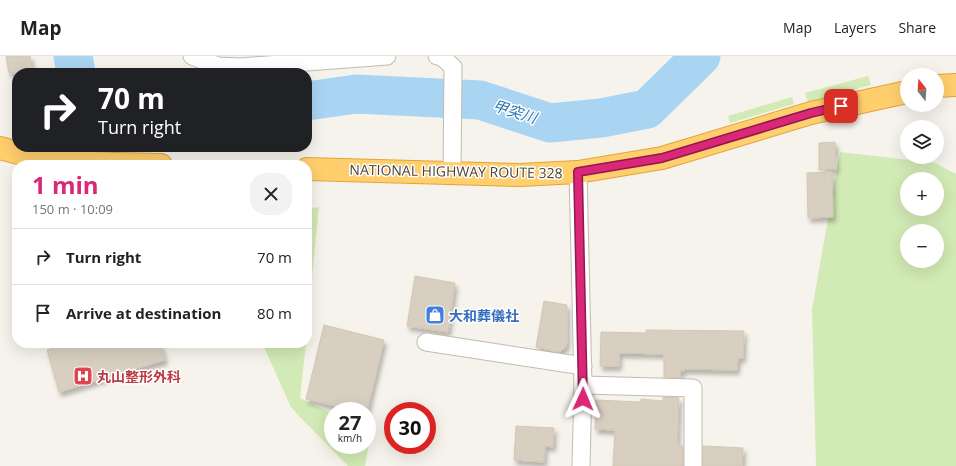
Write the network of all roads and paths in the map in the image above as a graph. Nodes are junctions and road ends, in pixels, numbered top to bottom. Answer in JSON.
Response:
{"nodes":[{"id":1,"x":192,"y":56,"type":"edge"},
{"id":2,"x":387,"y":56,"type":"edge"},
{"id":3,"x":437,"y":56,"type":"edge"},
{"id":4,"x":944,"y":86,"type":"edge"},
{"id":5,"x":956,"y":86,"type":"edge"},
{"id":6,"x":900,"y":94,"type":"edge"},
{"id":7,"x":0,"y":148,"type":"edge"},
{"id":8,"x":12,"y":152,"type":"edge"},
{"id":9,"x":13,"y":152,"type":"edge"},
{"id":10,"x":71,"y":160,"type":"edge"},
{"id":11,"x":452,"y":164,"type":"junction"},
{"id":12,"x":312,"y":169,"type":"edge"},
{"id":13,"x":578,"y":172,"type":"junction"},
{"id":14,"x":426,"y":342,"type":"dead end"},
{"id":15,"x":583,"y":366,"type":"junction"},
{"id":16,"x":583,"y":385,"type":"junction"},
{"id":17,"x":581,"y":466,"type":"edge"},
{"id":18,"x":693,"y":466,"type":"edge"}],
"edges":[{"from":1,"to":2,"type":"street"},
{"from":3,"to":11,"type":"street"},
{"from":4,"to":5,"type":"highway"},
{"from":6,"to":13,"type":"highway","name":"NATIONAL HIGHWAY ROUTE 328"},
{"from":7,"to":8,"type":"highway"},
{"from":9,"to":10,"type":"highway"},
{"from":11,"to":12,"type":"highway","name":"NATIONAL HIGHWAY ROUTE 328"},
{"from":11,"to":13,"type":"highway","name":"NATIONAL HIGHWAY ROUTE 328"},
{"from":13,"to":15,"type":"street"},
{"from":14,"to":15,"type":"street"},
{"from":15,"to":16,"type":"street"},
{"from":16,"to":17,"type":"street"},
{"from":16,"to":18,"type":"street"}]}
